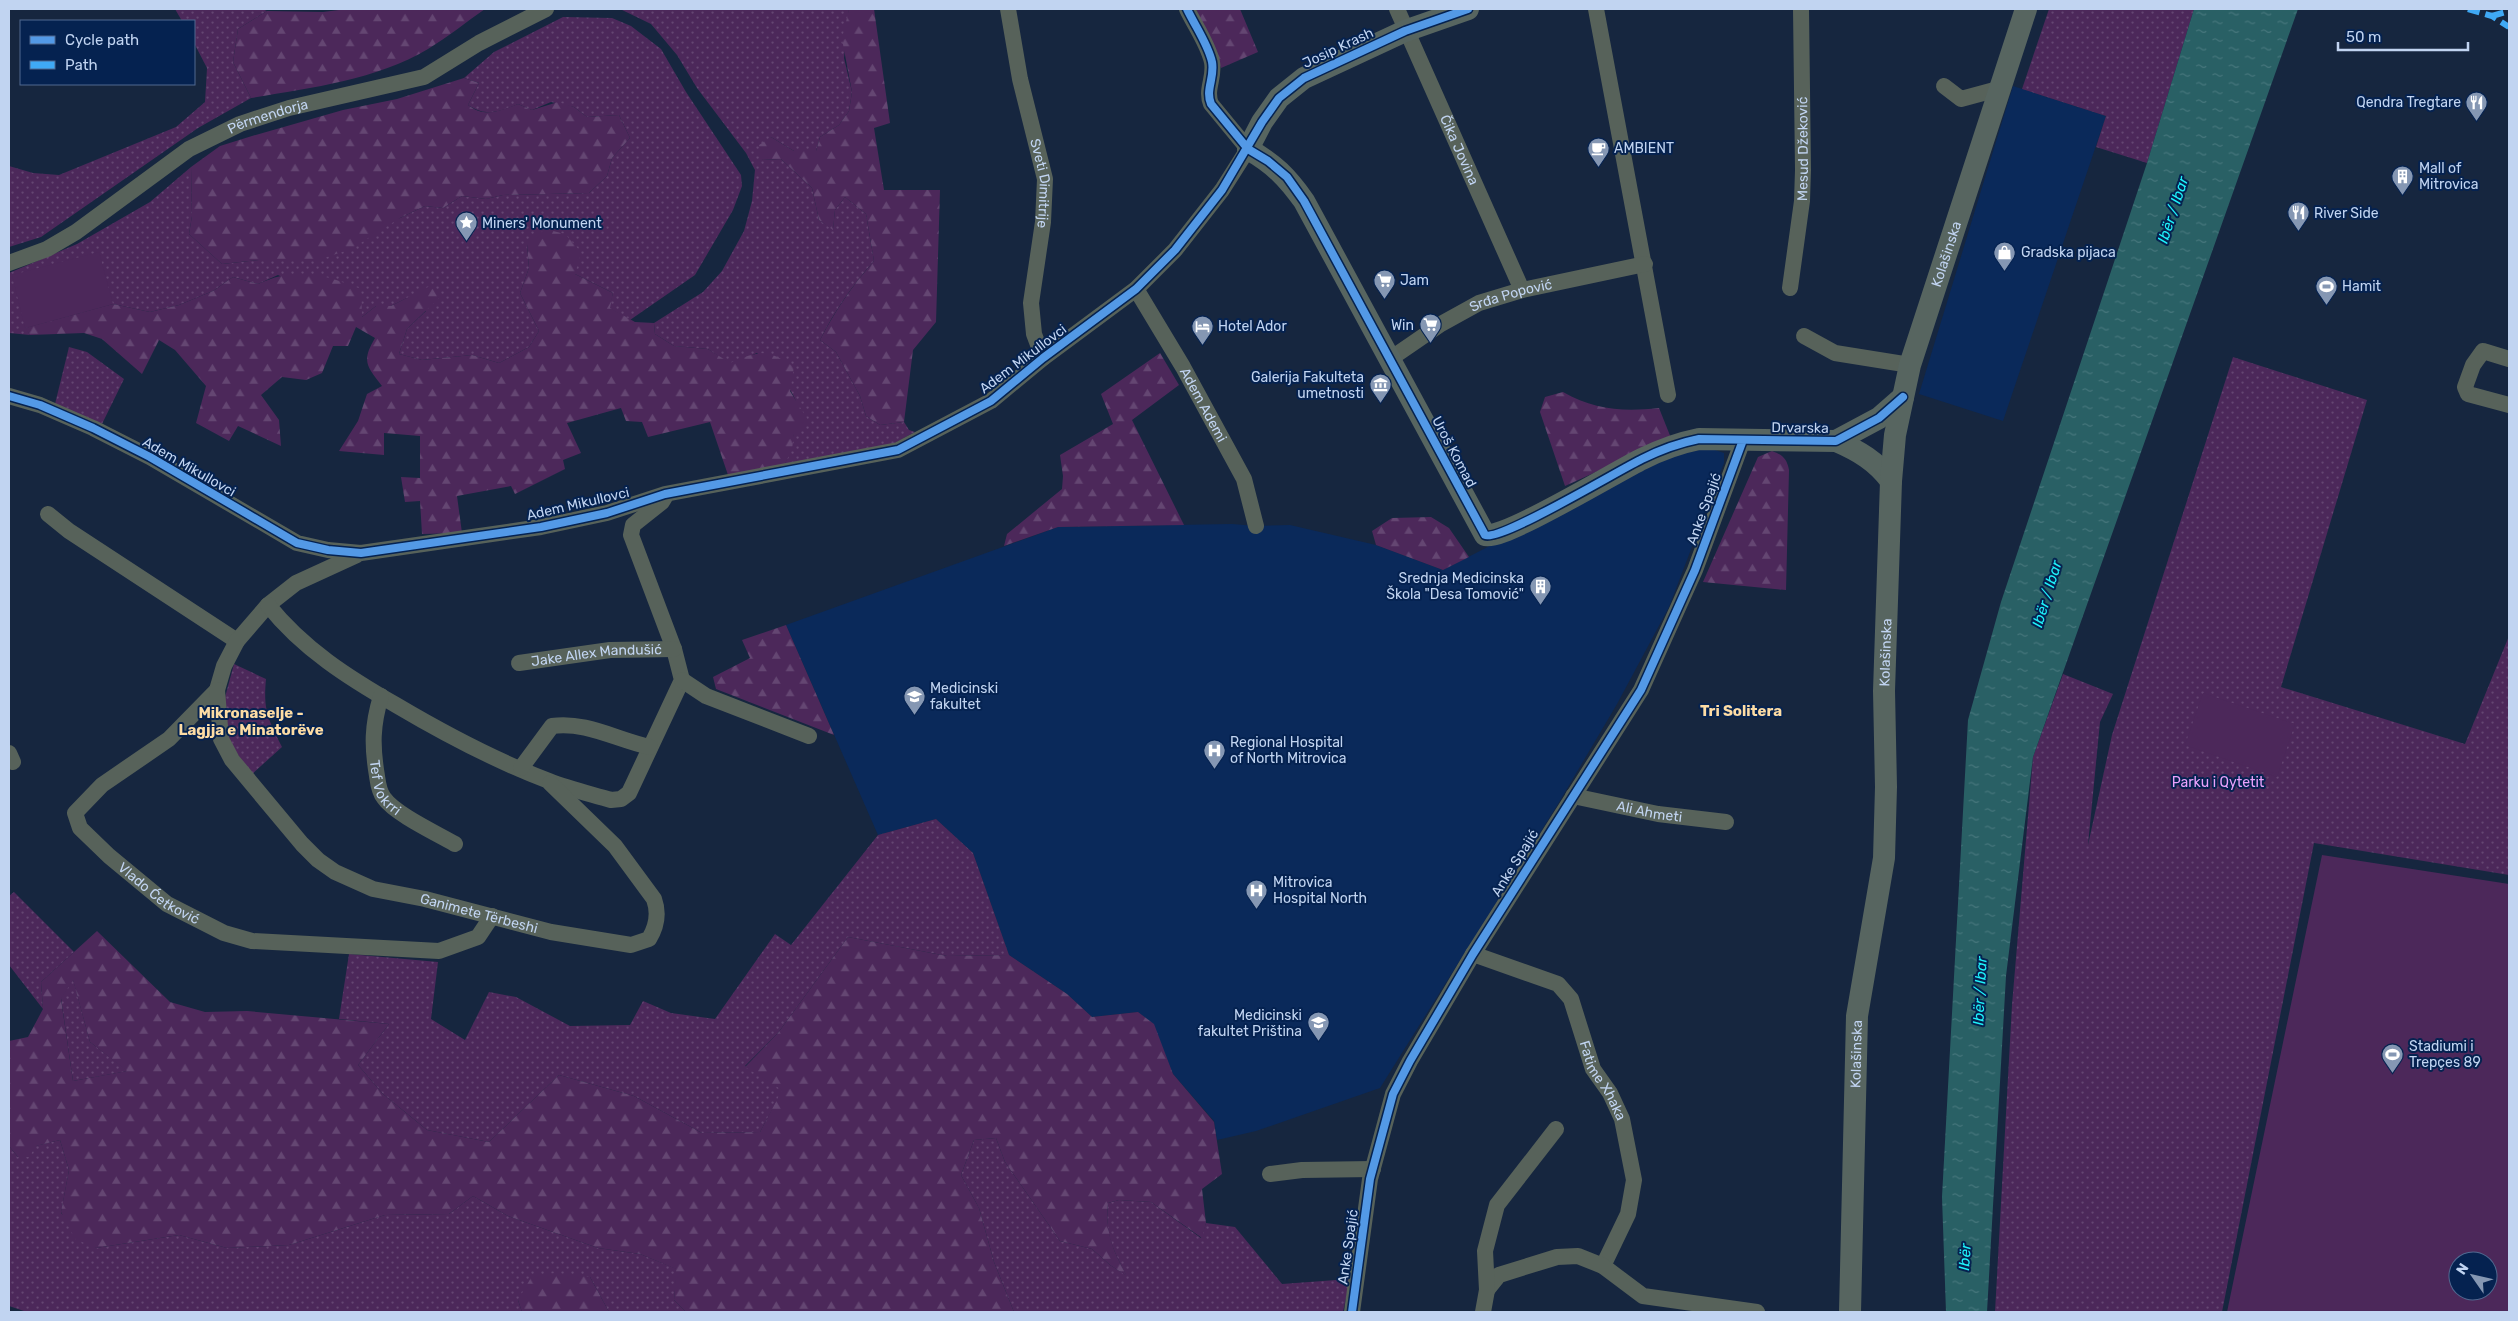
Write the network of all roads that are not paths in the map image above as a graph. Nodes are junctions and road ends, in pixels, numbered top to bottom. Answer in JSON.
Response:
{"nodes":[{"id":1,"x":546,"y":9,"type":"edge"},
{"id":2,"x":1008,"y":9,"type":"edge"},
{"id":3,"x":1187,"y":9,"type":"edge"},
{"id":4,"x":1397,"y":9,"type":"edge"},
{"id":5,"x":1468,"y":9,"type":"edge"},
{"id":6,"x":1596,"y":9,"type":"edge"},
{"id":7,"x":1802,"y":9,"type":"edge"},
{"id":8,"x":2026,"y":9,"type":"edge"},
{"id":9,"x":1405,"y":31,"type":"junction"},
{"id":10,"x":1944,"y":86,"type":"dead end"},
{"id":11,"x":1998,"y":89,"type":"junction"},
{"id":12,"x":1248,"y":149,"type":"junction"},
{"id":13,"x":9,"y":263,"type":"edge"},
{"id":14,"x":1645,"y":264,"type":"junction"},
{"id":15,"x":1790,"y":288,"type":"dead end"},
{"id":16,"x":1136,"y":289,"type":"junction"},
{"id":17,"x":1522,"y":290,"type":"junction"},
{"id":18,"x":1804,"y":336,"type":"dead end"},
{"id":19,"x":1043,"y":358,"type":"junction"},
{"id":20,"x":1390,"y":359,"type":"junction"},
{"id":21,"x":2509,"y":360,"type":"edge"},
{"id":22,"x":1910,"y":365,"type":"junction"},
{"id":23,"x":1668,"y":395,"type":"dead end"},
{"id":24,"x":9,"y":396,"type":"edge"},
{"id":25,"x":1903,"y":397,"type":"junction"},
{"id":26,"x":2509,"y":405,"type":"edge"},
{"id":27,"x":1743,"y":440,"type":"junction"},
{"id":28,"x":1836,"y":441,"type":"junction"},
{"id":29,"x":1891,"y":481,"type":"junction"},
{"id":30,"x":665,"y":494,"type":"junction"},
{"id":31,"x":48,"y":514,"type":"dead end"},
{"id":32,"x":1256,"y":526,"type":"dead end"},
{"id":33,"x":361,"y":553,"type":"junction"},
{"id":34,"x":268,"y":605,"type":"junction"},
{"id":35,"x":236,"y":641,"type":"junction"},
{"id":36,"x":674,"y":649,"type":"junction"},
{"id":37,"x":519,"y":663,"type":"dead end"},
{"id":38,"x":682,"y":680,"type":"junction"},
{"id":39,"x":217,"y":690,"type":"junction"},
{"id":40,"x":380,"y":696,"type":"junction"},
{"id":41,"x":809,"y":736,"type":"dead end"},
{"id":42,"x":650,"y":747,"type":"junction"},
{"id":43,"x":521,"y":768,"type":"junction"},
{"id":44,"x":549,"y":781,"type":"junction"},
{"id":45,"x":1573,"y":796,"type":"junction"},
{"id":46,"x":1726,"y":822,"type":"dead end"},
{"id":47,"x":455,"y":844,"type":"dead end"},
{"id":48,"x":492,"y":916,"type":"junction"},
{"id":49,"x":1472,"y":954,"type":"junction"},
{"id":50,"x":1556,"y":1129,"type":"dead end"},
{"id":51,"x":1373,"y":1168,"type":"junction"},
{"id":52,"x":1270,"y":1174,"type":"dead end"},
{"id":53,"x":1603,"y":1266,"type":"junction"},
{"id":54,"x":1487,"y":1290,"type":"junction"},
{"id":55,"x":1643,"y":1304,"type":"edge"},
{"id":56,"x":1352,"y":1312,"type":"edge"},
{"id":57,"x":1483,"y":1312,"type":"edge"},
{"id":58,"x":1757,"y":1312,"type":"edge"},
{"id":59,"x":1850,"y":1312,"type":"edge"}],
"edges":[{"from":1,"to":13,"type":"street","name":"Përmendorja"},
{"from":2,"to":19,"type":"street","name":"Sveti Dimitrije"},
{"from":3,"to":12,"type":"street"},
{"from":4,"to":9,"type":"street","name":"Čika Jovina"},
{"from":5,"to":9,"type":"main road","name":"Josip Krash"},
{"from":6,"to":14,"type":"street"},
{"from":7,"to":15,"type":"street","name":"Mesud Džeković"},
{"from":8,"to":11,"type":"main road","name":"Kolašinska"},
{"from":9,"to":12,"type":"main road","name":"Josip Krash"},
{"from":9,"to":17,"type":"street","name":"Čika Jovina"},
{"from":10,"to":11,"type":"street"},
{"from":11,"to":22,"type":"main road","name":"Kolašinska"},
{"from":12,"to":16,"type":"street","name":"Josip Krash"},
{"from":12,"to":20,"type":"main road","name":"Uroš Komad"},
{"from":14,"to":17,"type":"street","name":"Srđa Popović"},
{"from":14,"to":23,"type":"street"},
{"from":16,"to":19,"type":"street","name":"Adem Mikullovci"},
{"from":16,"to":32,"type":"street","name":"Adem Ademi"},
{"from":17,"to":20,"type":"street","name":"Srđa Popović"},
{"from":18,"to":22,"type":"street"},
{"from":19,"to":30,"type":"street","name":"Adem Mikullovci"},
{"from":20,"to":27,"type":"main road","name":"Uroš Komad"},
{"from":21,"to":26,"type":"street"},
{"from":22,"to":25,"type":"main road","name":"Kolašinska"},
{"from":24,"to":33,"type":"street","name":"Adem Mikullovci"},
{"from":25,"to":28,"type":"main road","name":"Drvarska"},
{"from":25,"to":29,"type":"main road","name":"Kolašinska"},
{"from":27,"to":28,"type":"main road","name":"Drvarska"},
{"from":27,"to":45,"type":"street","name":"Anke Spajić"},
{"from":28,"to":29,"type":"main road","name":"Drvarska"},
{"from":29,"to":59,"type":"main road","name":"Kolašinska"},
{"from":30,"to":33,"type":"street","name":"Adem Mikullovci"},
{"from":30,"to":36,"type":"street","name":"Jake Allex Mandušić"},
{"from":31,"to":35,"type":"street"},
{"from":33,"to":34,"type":"street","name":"Vlado Ćetković"},
{"from":34,"to":35,"type":"street","name":"Vlado Ćetković"},
{"from":34,"to":40,"type":"street"},
{"from":35,"to":39,"type":"street","name":"Vlado Ćetković"},
{"from":36,"to":37,"type":"street","name":"Jake Allex Mandušić"},
{"from":36,"to":38,"type":"street","name":"Jake Allex Mandušić"},
{"from":38,"to":41,"type":"street"},
{"from":38,"to":42,"type":"street"},
{"from":39,"to":48,"type":"street","name":"Ganimete Tërbeshi"},
{"from":39,"to":48,"type":"street","name":"Vlado Ćetković"},
{"from":40,"to":43,"type":"street"},
{"from":40,"to":47,"type":"street","name":"Tef Vokrri"},
{"from":42,"to":43,"type":"street"},
{"from":42,"to":44,"type":"street"},
{"from":43,"to":44,"type":"street"},
{"from":44,"to":48,"type":"street","name":"Ganimete Tërbeshi"},
{"from":45,"to":46,"type":"street","name":"Ali Ahmeti"},
{"from":45,"to":49,"type":"street","name":"Anke Spajić"},
{"from":49,"to":51,"type":"street","name":"Anke Spajić"},
{"from":49,"to":53,"type":"street","name":"Fatime Xhaka"},
{"from":50,"to":54,"type":"street"},
{"from":51,"to":52,"type":"street"},
{"from":51,"to":56,"type":"street","name":"Anke Spajić"},
{"from":53,"to":54,"type":"street"},
{"from":53,"to":55,"type":"street"},
{"from":54,"to":57,"type":"street"},
{"from":55,"to":58,"type":"street"}]}
